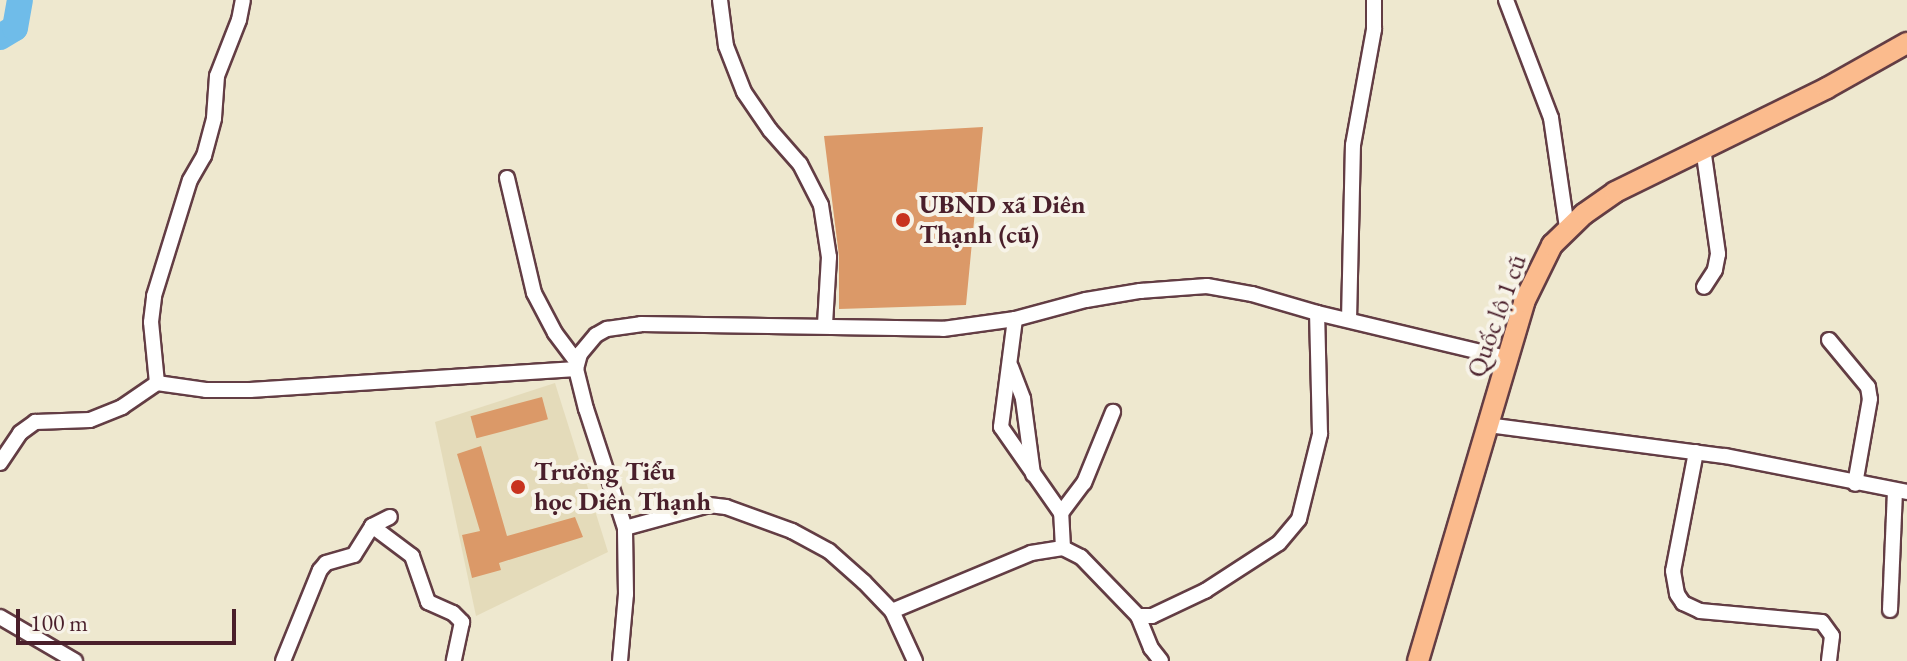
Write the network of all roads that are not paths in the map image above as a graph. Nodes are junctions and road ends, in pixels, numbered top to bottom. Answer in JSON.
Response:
{"nodes":[{"id":1,"x":243,"y":0,"type":"edge"},
{"id":2,"x":720,"y":0,"type":"edge"},
{"id":3,"x":1374,"y":0,"type":"edge"},
{"id":4,"x":1506,"y":0,"type":"edge"},
{"id":5,"x":1907,"y":43,"type":"edge"},
{"id":6,"x":1703,"y":148,"type":"junction"},
{"id":7,"x":507,"y":178,"type":"dead end"},
{"id":8,"x":1567,"y":228,"type":"junction"},
{"id":9,"x":1704,"y":287,"type":"dead end"},
{"id":10,"x":1317,"y":313,"type":"junction"},
{"id":11,"x":1015,"y":319,"type":"junction"},
{"id":12,"x":1349,"y":320,"type":"junction"},
{"id":13,"x":825,"y":325,"type":"junction"},
{"id":14,"x":1829,"y":340,"type":"dead end"},
{"id":15,"x":1506,"y":358,"type":"junction"},
{"id":16,"x":577,"y":365,"type":"junction"},
{"id":17,"x":1011,"y":366,"type":"junction"},
{"id":18,"x":157,"y":383,"type":"junction"},
{"id":19,"x":1113,"y":412,"type":"dead end"},
{"id":20,"x":1488,"y":425,"type":"junction"},
{"id":21,"x":1696,"y":452,"type":"junction"},
{"id":22,"x":0,"y":463,"type":"edge"},
{"id":23,"x":1033,"y":474,"type":"junction"},
{"id":24,"x":1855,"y":484,"type":"junction"},
{"id":25,"x":1901,"y":492,"type":"edge"},
{"id":26,"x":1061,"y":513,"type":"junction"},
{"id":27,"x":390,"y":517,"type":"dead end"},
{"id":28,"x":372,"y":526,"type":"junction"},
{"id":29,"x":625,"y":528,"type":"junction"},
{"id":30,"x":1063,"y":548,"type":"junction"},
{"id":31,"x":1890,"y":610,"type":"dead end"},
{"id":32,"x":892,"y":611,"type":"junction"},
{"id":33,"x":1138,"y":616,"type":"junction"},
{"id":34,"x":0,"y":617,"type":"edge"},
{"id":35,"x":75,"y":661,"type":"edge"},
{"id":36,"x":283,"y":661,"type":"edge"},
{"id":37,"x":454,"y":661,"type":"edge"},
{"id":38,"x":620,"y":661,"type":"edge"},
{"id":39,"x":915,"y":661,"type":"edge"},
{"id":40,"x":1161,"y":661,"type":"edge"},
{"id":41,"x":1418,"y":661,"type":"edge"},
{"id":42,"x":1829,"y":661,"type":"edge"}],
"edges":[{"from":1,"to":18,"type":"street"},
{"from":2,"to":13,"type":"street"},
{"from":3,"to":12,"type":"street"},
{"from":4,"to":8,"type":"street"},
{"from":5,"to":6,"type":"main road","name":"Quốc lộ 1 cũ"},
{"from":6,"to":8,"type":"main road","name":"Quốc lộ 1 cũ"},
{"from":6,"to":9,"type":"street"},
{"from":7,"to":16,"type":"street"},
{"from":8,"to":15,"type":"main road","name":"Quốc lộ 1 cũ"},
{"from":10,"to":11,"type":"street"},
{"from":10,"to":12,"type":"street"},
{"from":10,"to":33,"type":"street"},
{"from":11,"to":13,"type":"street"},
{"from":11,"to":17,"type":"street"},
{"from":12,"to":15,"type":"street"},
{"from":13,"to":16,"type":"street"},
{"from":14,"to":24,"type":"street"},
{"from":15,"to":20,"type":"main road","name":"Quốc lộ 1 cũ"},
{"from":16,"to":18,"type":"street"},
{"from":16,"to":29,"type":"street"},
{"from":17,"to":23,"type":"street"},
{"from":17,"to":23,"type":"street"},
{"from":18,"to":22,"type":"street"},
{"from":19,"to":26,"type":"street"},
{"from":20,"to":21,"type":"street"},
{"from":20,"to":41,"type":"main road","name":"Quốc lộ 1 cũ"},
{"from":21,"to":24,"type":"street"},
{"from":21,"to":42,"type":"street"},
{"from":23,"to":26,"type":"street"},
{"from":24,"to":25,"type":"street"},
{"from":25,"to":31,"type":"street"},
{"from":26,"to":30,"type":"street"},
{"from":27,"to":28,"type":"street"},
{"from":28,"to":36,"type":"street"},
{"from":28,"to":37,"type":"street"},
{"from":29,"to":32,"type":"street"},
{"from":29,"to":38,"type":"street"},
{"from":30,"to":32,"type":"street"},
{"from":30,"to":33,"type":"street"},
{"from":32,"to":39,"type":"street"},
{"from":33,"to":40,"type":"street"},
{"from":34,"to":35,"type":"street"}]}
